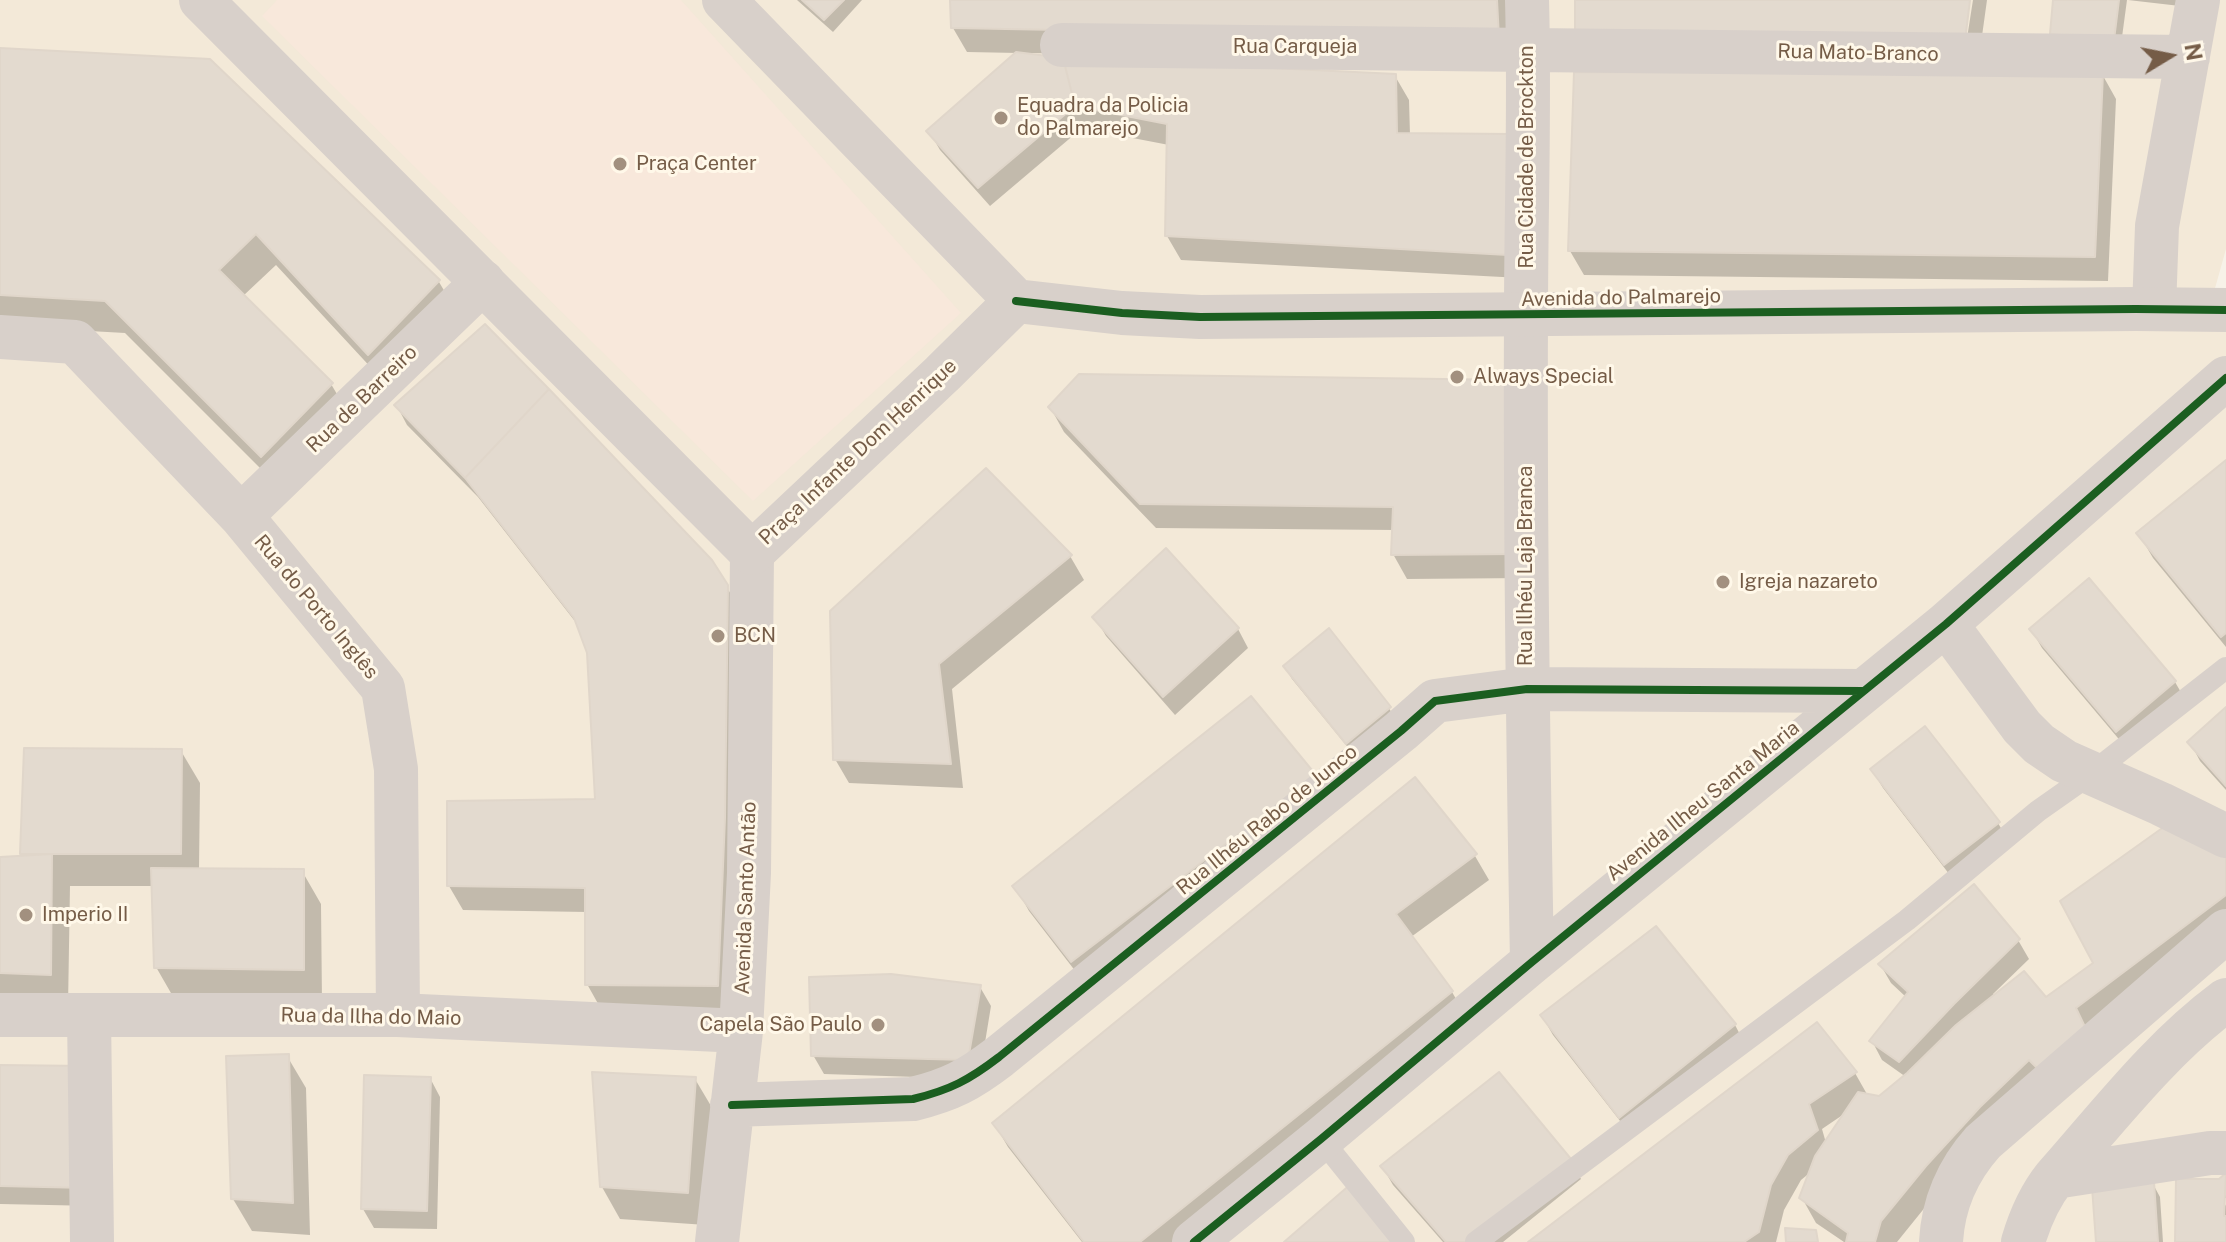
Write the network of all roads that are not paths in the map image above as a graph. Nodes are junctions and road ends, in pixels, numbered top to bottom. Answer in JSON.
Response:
{"nodes":[{"id":1,"x":201,"y":0,"type":"edge"},
{"id":2,"x":724,"y":0,"type":"edge"},
{"id":3,"x":1527,"y":0,"type":"edge"},
{"id":4,"x":2198,"y":0,"type":"edge"},
{"id":5,"x":1062,"y":45,"type":"dead end"},
{"id":6,"x":1528,"y":49,"type":"junction"},
{"id":7,"x":2188,"y":57,"type":"junction"},
{"id":8,"x":483,"y":282,"type":"junction"},
{"id":9,"x":1016,"y":301,"type":"junction"},
{"id":10,"x":2154,"y":309,"type":"junction"},
{"id":11,"x":2226,"y":310,"type":"edge"},
{"id":12,"x":1526,"y":315,"type":"junction"},
{"id":13,"x":0,"y":337,"type":"edge"},
{"id":14,"x":2226,"y":378,"type":"edge"},
{"id":15,"x":241,"y":516,"type":"junction"},
{"id":16,"x":752,"y":553,"type":"junction"},
{"id":17,"x":1946,"y":624,"type":"junction"},
{"id":18,"x":2226,"y":668,"type":"edge"},
{"id":19,"x":1527,"y":689,"type":"junction"},
{"id":20,"x":1863,"y":691,"type":"junction"},
{"id":21,"x":2092,"y":773,"type":"junction"},
{"id":22,"x":2226,"y":836,"type":"edge"},
{"id":23,"x":2226,"y":931,"type":"edge"},
{"id":24,"x":1532,"y":962,"type":"junction"},
{"id":25,"x":2226,"y":1000,"type":"edge"},
{"id":26,"x":0,"y":1015,"type":"edge"},
{"id":27,"x":89,"y":1015,"type":"junction"},
{"id":28,"x":398,"y":1015,"type":"junction"},
{"id":29,"x":741,"y":1031,"type":"junction"},
{"id":30,"x":732,"y":1105,"type":"junction"},
{"id":31,"x":1321,"y":1139,"type":"junction"},
{"id":32,"x":2226,"y":1153,"type":"edge"},
{"id":33,"x":2055,"y":1177,"type":"junction"},
{"id":34,"x":92,"y":1242,"type":"edge"},
{"id":35,"x":717,"y":1242,"type":"edge"},
{"id":36,"x":1194,"y":1242,"type":"edge"},
{"id":37,"x":1404,"y":1242,"type":"edge"},
{"id":38,"x":1476,"y":1242,"type":"edge"},
{"id":39,"x":1941,"y":1242,"type":"edge"},
{"id":40,"x":2023,"y":1242,"type":"edge"}],
"edges":[{"from":1,"to":8,"type":"street","name":"Praça Infante Dom Henrique"},
{"from":2,"to":9,"type":"street"},
{"from":3,"to":6,"type":"street","name":"Rua Cidade de Brockton"},
{"from":4,"to":7,"type":"street"},
{"from":5,"to":6,"type":"street","name":"Rua Carqueja"},
{"from":6,"to":7,"type":"street","name":"Rua Mato-Branco"},
{"from":6,"to":12,"type":"street","name":"Rua Cidade de Brockton"},
{"from":7,"to":10,"type":"street"},
{"from":8,"to":15,"type":"street","name":"Rua de Barreiro"},
{"from":8,"to":16,"type":"street","name":"Praça Infante Dom Henrique"},
{"from":9,"to":12,"type":"street","name":"Avenida do Palmarejo"},
{"from":9,"to":16,"type":"street","name":"Praça Infante Dom Henrique"},
{"from":10,"to":11,"type":"street","name":"Avenida do Palmarejo"},
{"from":10,"to":12,"type":"street","name":"Avenida do Palmarejo"},
{"from":12,"to":19,"type":"street","name":"Rua Ilhéu Laja Branca"},
{"from":13,"to":15,"type":"street","name":"Rua do Porto Inglês"},
{"from":14,"to":17,"type":"street","name":"Avenida Ilheu Santa Maria"},
{"from":15,"to":28,"type":"street","name":"Rua do Porto Inglês"},
{"from":16,"to":29,"type":"street","name":"Avenida Santo Antão"},
{"from":17,"to":20,"type":"street","name":"Avenida Ilheu Santa Maria"},
{"from":17,"to":21,"type":"street"},
{"from":18,"to":21,"type":"lane"},
{"from":19,"to":20,"type":"street","name":"Rua Ilhéu Rabo de Junco"},
{"from":19,"to":24,"type":"street","name":"Rua Ilhéu Laja Branca"},
{"from":19,"to":30,"type":"street","name":"Rua Ilhéu Rabo de Junco"},
{"from":20,"to":24,"type":"street","name":"Avenida Ilheu Santa Maria"},
{"from":21,"to":22,"type":"street"},
{"from":21,"to":38,"type":"lane"},
{"from":23,"to":39,"type":"street"},
{"from":24,"to":31,"type":"street","name":"Avenida Ilheu Santa Maria"},
{"from":25,"to":33,"type":"street"},
{"from":26,"to":27,"type":"street","name":"Rua da Ilha do Maio"},
{"from":27,"to":28,"type":"street","name":"Rua da Ilha do Maio"},
{"from":27,"to":34,"type":"street"},
{"from":28,"to":29,"type":"street","name":"Rua da Ilha do Maio"},
{"from":29,"to":30,"type":"street","name":"Avenida Santo Antão"},
{"from":30,"to":35,"type":"street","name":"Avenida Santo Antão"},
{"from":31,"to":36,"type":"street","name":"Avenida Ilheu Santa Maria"},
{"from":31,"to":37,"type":"lane"},
{"from":32,"to":33,"type":"street"},
{"from":33,"to":40,"type":"street"}]}
